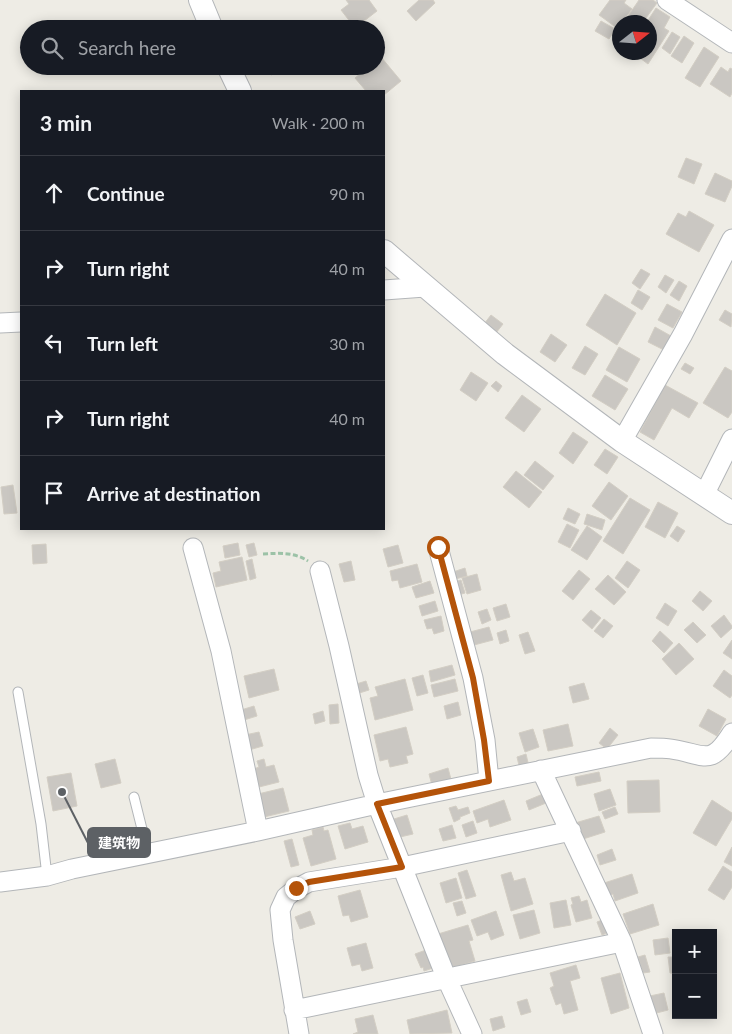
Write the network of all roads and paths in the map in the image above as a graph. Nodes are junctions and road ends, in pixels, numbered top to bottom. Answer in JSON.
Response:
{"nodes":[{"id":1,"x":200,"y":0,"type":"edge"},
{"id":2,"x":666,"y":0,"type":"edge"},
{"id":3,"x":208,"y":20,"type":"edge"},
{"id":4,"x":732,"y":43,"type":"edge"},
{"id":5,"x":232,"y":75,"type":"edge"},
{"id":6,"x":240,"y":90,"type":"edge"},
{"id":7,"x":732,"y":239,"type":"edge"},
{"id":8,"x":385,"y":252,"type":"edge"},
{"id":9,"x":425,"y":287,"type":"junction"},
{"id":10,"x":385,"y":290,"type":"edge"},
{"id":11,"x":20,"y":322,"type":"edge"},
{"id":12,"x":0,"y":323,"type":"edge"},
{"id":13,"x":732,"y":438,"type":"edge"},
{"id":14,"x":622,"y":441,"type":"junction"},
{"id":15,"x":704,"y":495,"type":"junction"},
{"id":16,"x":732,"y":513,"type":"edge"},
{"id":17,"x":438,"y":547,"type":"dead end"},
{"id":18,"x":193,"y":548,"type":"dead end"},
{"id":19,"x":264,"y":554,"type":"dead end"},
{"id":20,"x":320,"y":571,"type":"joint"},
{"id":21,"x":18,"y":692,"type":"dead end"},
{"id":22,"x":732,"y":733,"type":"edge"},
{"id":23,"x":541,"y":770,"type":"junction"},
{"id":24,"x":489,"y":781,"type":"junction"},
{"id":25,"x":134,"y":797,"type":"dead end"},
{"id":26,"x":377,"y":804,"type":"junction"},
{"id":27,"x":571,"y":831,"type":"junction"},
{"id":28,"x":258,"y":832,"type":"junction"},
{"id":29,"x":148,"y":853,"type":"junction"},
{"id":30,"x":402,"y":867,"type":"junction"},
{"id":31,"x":47,"y":876,"type":"junction"},
{"id":32,"x":0,"y":882,"type":"edge"},
{"id":33,"x":622,"y":942,"type":"junction"},
{"id":34,"x":446,"y":977,"type":"junction"},
{"id":35,"x":294,"y":1010,"type":"junction"},
{"id":36,"x":299,"y":1034,"type":"edge"},
{"id":37,"x":472,"y":1034,"type":"edge"},
{"id":38,"x":653,"y":1034,"type":"edge"}],
"edges":[{"from":1,"to":3,"type":"street"},
{"from":2,"to":4,"type":"street"},
{"from":5,"to":6,"type":"street"},
{"from":7,"to":14,"type":"street"},
{"from":8,"to":9,"type":"street"},
{"from":9,"to":10,"type":"street"},
{"from":9,"to":14,"type":"street"},
{"from":11,"to":12,"type":"street"},
{"from":13,"to":15,"type":"street"},
{"from":14,"to":15,"type":"street"},
{"from":15,"to":16,"type":"street"},
{"from":17,"to":24,"type":"street"},
{"from":18,"to":28,"type":"street"},
{"from":19,"to":20,"type":"path"},
{"from":20,"to":26,"type":"street"},
{"from":21,"to":31,"type":"lane"},
{"from":22,"to":23,"type":"street"},
{"from":23,"to":24,"type":"street"},
{"from":23,"to":27,"type":"street"},
{"from":24,"to":26,"type":"street"},
{"from":25,"to":29,"type":"lane"},
{"from":26,"to":28,"type":"street"},
{"from":26,"to":30,"type":"street"},
{"from":27,"to":30,"type":"street"},
{"from":27,"to":33,"type":"street"},
{"from":28,"to":29,"type":"street"},
{"from":29,"to":31,"type":"street"},
{"from":30,"to":34,"type":"street"},
{"from":30,"to":35,"type":"street"},
{"from":31,"to":32,"type":"street"},
{"from":33,"to":34,"type":"street"},
{"from":33,"to":38,"type":"street"},
{"from":34,"to":35,"type":"street"},
{"from":34,"to":37,"type":"street"},
{"from":35,"to":36,"type":"street"}]}
